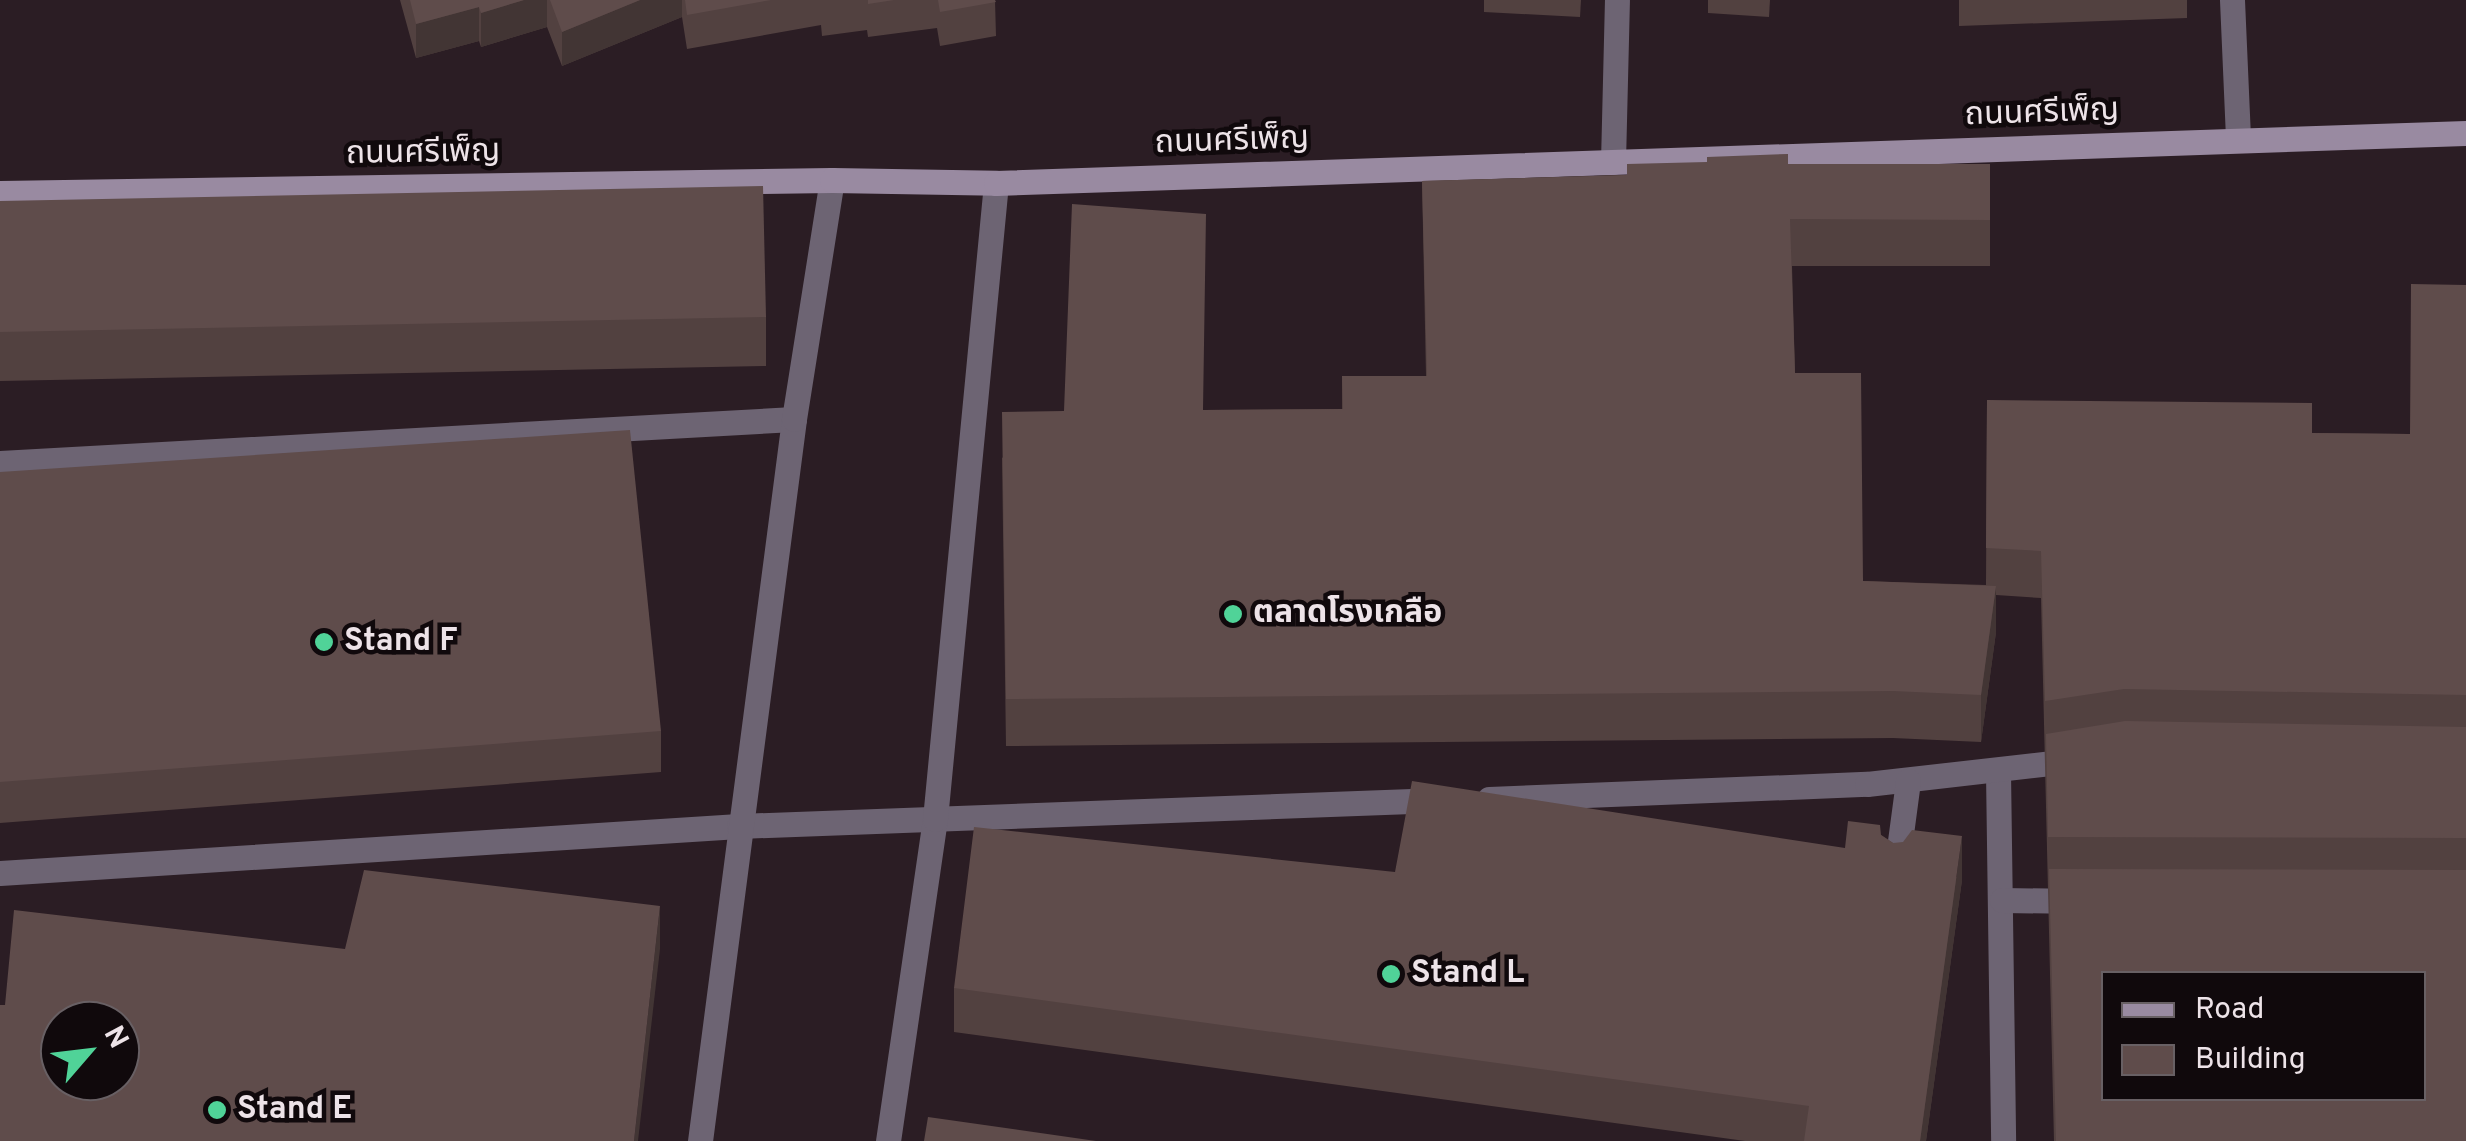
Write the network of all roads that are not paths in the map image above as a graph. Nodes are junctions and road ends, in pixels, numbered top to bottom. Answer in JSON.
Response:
{"nodes":[{"id":1,"x":1617,"y":0,"type":"edge"},
{"id":2,"x":2232,"y":0,"type":"edge"},
{"id":3,"x":2466,"y":133,"type":"edge"},
{"id":4,"x":2238,"y":140,"type":"junction"},
{"id":5,"x":1614,"y":162,"type":"junction"},
{"id":6,"x":832,"y":180,"type":"junction"},
{"id":7,"x":996,"y":183,"type":"junction"},
{"id":8,"x":0,"y":194,"type":"edge"},
{"id":9,"x":794,"y":419,"type":"junction"},
{"id":10,"x":0,"y":463,"type":"edge"},
{"id":11,"x":2106,"y":755,"type":"edge"},
{"id":12,"x":1998,"y":772,"type":"junction"},
{"id":13,"x":1908,"y":781,"type":"junction"},
{"id":14,"x":935,"y":819,"type":"junction"},
{"id":15,"x":739,"y":826,"type":"junction"},
{"id":16,"x":1896,"y":871,"type":"edge"},
{"id":17,"x":0,"y":873,"type":"edge"},
{"id":18,"x":2002,"y":900,"type":"junction"},
{"id":19,"x":2098,"y":900,"type":"edge"},
{"id":20,"x":700,"y":1141,"type":"edge"},
{"id":21,"x":888,"y":1141,"type":"edge"},
{"id":22,"x":2002,"y":1141,"type":"edge"}],
"edges":[{"from":1,"to":5,"type":"street"},
{"from":2,"to":4,"type":"street"},
{"from":3,"to":4,"type":"main road","name":"ถนนศรีเพ็ญ"},
{"from":4,"to":5,"type":"main road","name":"ถนนศรีเพ็ญ"},
{"from":5,"to":7,"type":"main road","name":"ถนนศรีเพ็ญ"},
{"from":6,"to":7,"type":"main road","name":"ถนนศรีเพ็ญ"},
{"from":6,"to":8,"type":"main road","name":"ถนนศรีเพ็ญ"},
{"from":6,"to":9,"type":"street"},
{"from":7,"to":14,"type":"street"},
{"from":9,"to":10,"type":"street"},
{"from":9,"to":15,"type":"street"},
{"from":11,"to":12,"type":"street"},
{"from":12,"to":13,"type":"street"},
{"from":12,"to":18,"type":"street"},
{"from":13,"to":14,"type":"street"},
{"from":13,"to":16,"type":"street"},
{"from":14,"to":15,"type":"street"},
{"from":14,"to":21,"type":"street"},
{"from":15,"to":17,"type":"street"},
{"from":15,"to":20,"type":"street"},
{"from":18,"to":19,"type":"street"},
{"from":18,"to":22,"type":"street"}]}
